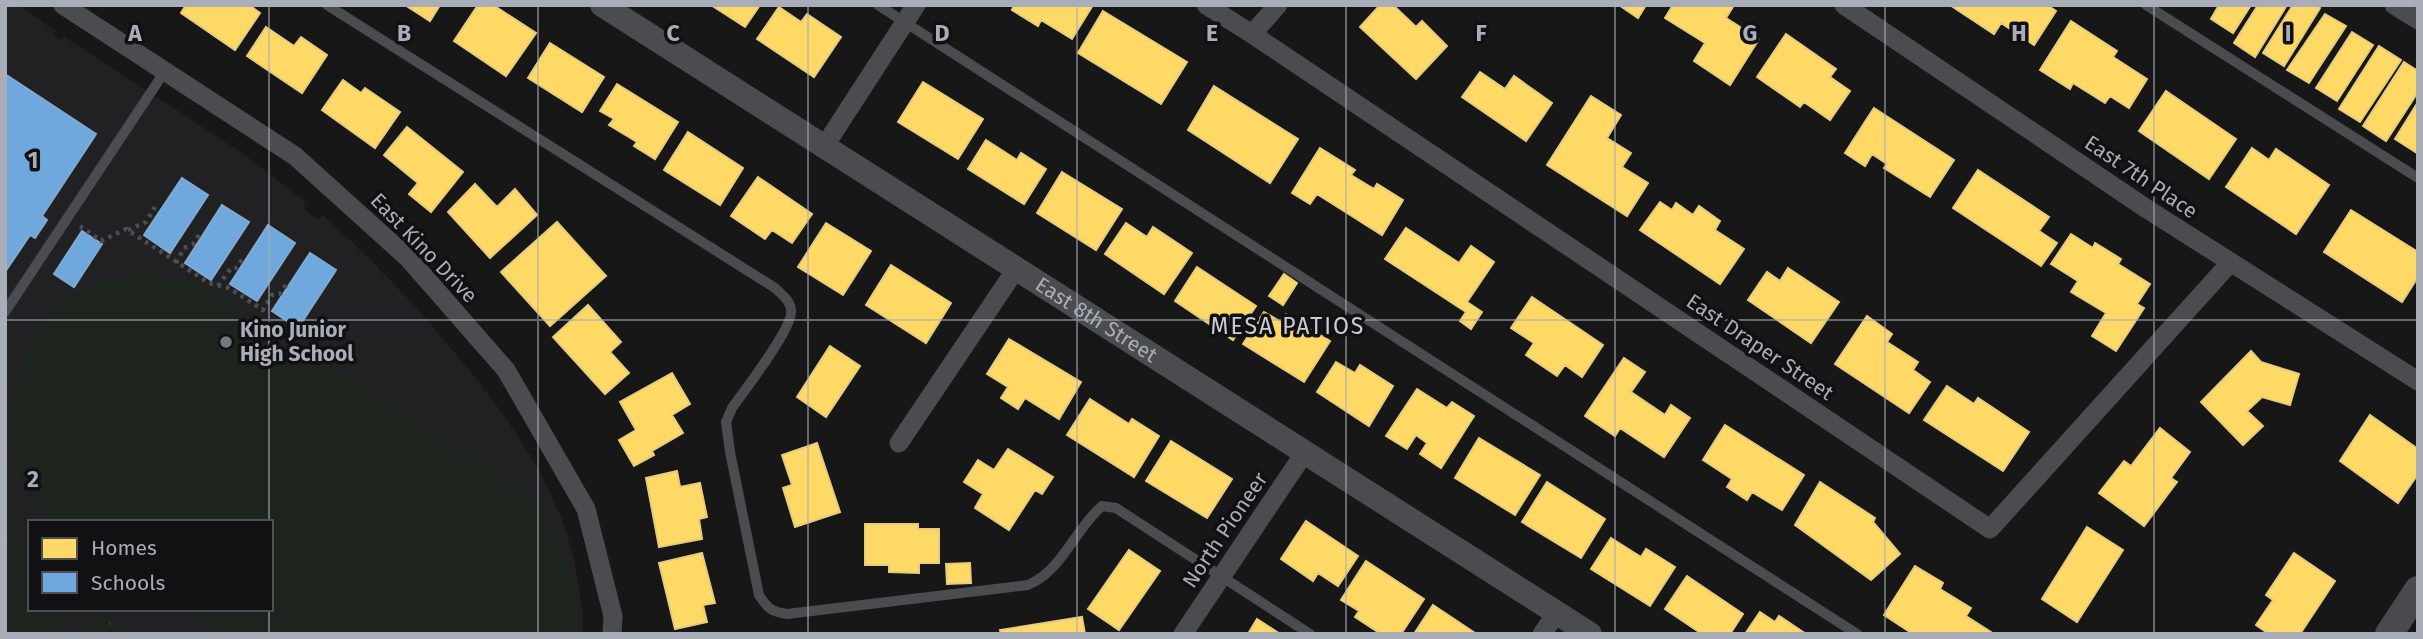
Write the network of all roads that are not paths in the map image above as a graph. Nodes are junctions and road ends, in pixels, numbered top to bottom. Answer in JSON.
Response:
{"nodes":[{"id":1,"x":62,"y":5,"type":"edge"},
{"id":2,"x":327,"y":5,"type":"edge"},
{"id":3,"x":602,"y":5,"type":"edge"},
{"id":4,"x":878,"y":5,"type":"edge"},
{"id":5,"x":916,"y":5,"type":"edge"},
{"id":6,"x":1206,"y":5,"type":"edge"},
{"id":7,"x":1278,"y":5,"type":"edge"},
{"id":8,"x":1844,"y":5,"type":"edge"},
{"id":9,"x":2146,"y":5,"type":"edge"},
{"id":10,"x":2394,"y":5,"type":"edge"},
{"id":11,"x":2418,"y":20,"type":"edge"},
{"id":12,"x":905,"y":23,"type":"junction"},
{"id":13,"x":1252,"y":34,"type":"junction"},
{"id":14,"x":165,"y":71,"type":"junction"},
{"id":15,"x":824,"y":147,"type":"junction"},
{"id":16,"x":2418,"y":178,"type":"edge"},
{"id":17,"x":2230,"y":263,"type":"junction"},
{"id":18,"x":1016,"y":269,"type":"junction"},
{"id":19,"x":5,"y":312,"type":"edge"},
{"id":20,"x":2418,"y":381,"type":"edge"},
{"id":21,"x":899,"y":443,"type":"dead end"},
{"id":22,"x":1305,"y":452,"type":"junction"},
{"id":23,"x":1222,"y":576,"type":"junction"},
{"id":24,"x":2418,"y":590,"type":"edge"},
{"id":25,"x":1556,"y":612,"type":"junction"},
{"id":26,"x":612,"y":634,"type":"edge"},
{"id":27,"x":1183,"y":634,"type":"edge"},
{"id":28,"x":1310,"y":634,"type":"edge"},
{"id":29,"x":1542,"y":634,"type":"edge"},
{"id":30,"x":1590,"y":634,"type":"edge"},
{"id":31,"x":1857,"y":634,"type":"edge"},
{"id":32,"x":2389,"y":634,"type":"edge"}],
"edges":[{"from":1,"to":14,"type":"street","name":"East Kino Drive"},
{"from":2,"to":23,"type":"lane"},
{"from":3,"to":15,"type":"street","name":"East 8th Street"},
{"from":4,"to":12,"type":"lane"},
{"from":5,"to":12,"type":"street"},
{"from":6,"to":13,"type":"street","name":"East Draper Street"},
{"from":7,"to":13,"type":"street"},
{"from":8,"to":17,"type":"street","name":"East 7th Place"},
{"from":9,"to":16,"type":"lane"},
{"from":10,"to":11,"type":"street"},
{"from":12,"to":15,"type":"street"},
{"from":12,"to":31,"type":"lane"},
{"from":13,"to":17,"type":"street","name":"East Draper Street"},
{"from":14,"to":19,"type":"lane"},
{"from":14,"to":26,"type":"street","name":"East Kino Drive"},
{"from":15,"to":18,"type":"street","name":"East 8th Street"},
{"from":17,"to":20,"type":"street","name":"East 7th Place"},
{"from":18,"to":21,"type":"street"},
{"from":18,"to":22,"type":"street","name":"East 8th Street"},
{"from":22,"to":23,"type":"street","name":"North Pioneer"},
{"from":22,"to":25,"type":"street","name":"East 8th Street"},
{"from":23,"to":27,"type":"street","name":"North Pioneer"},
{"from":23,"to":28,"type":"lane"},
{"from":24,"to":32,"type":"main road"},
{"from":25,"to":29,"type":"street"},
{"from":25,"to":30,"type":"street","name":"East 8th Street"}]}
